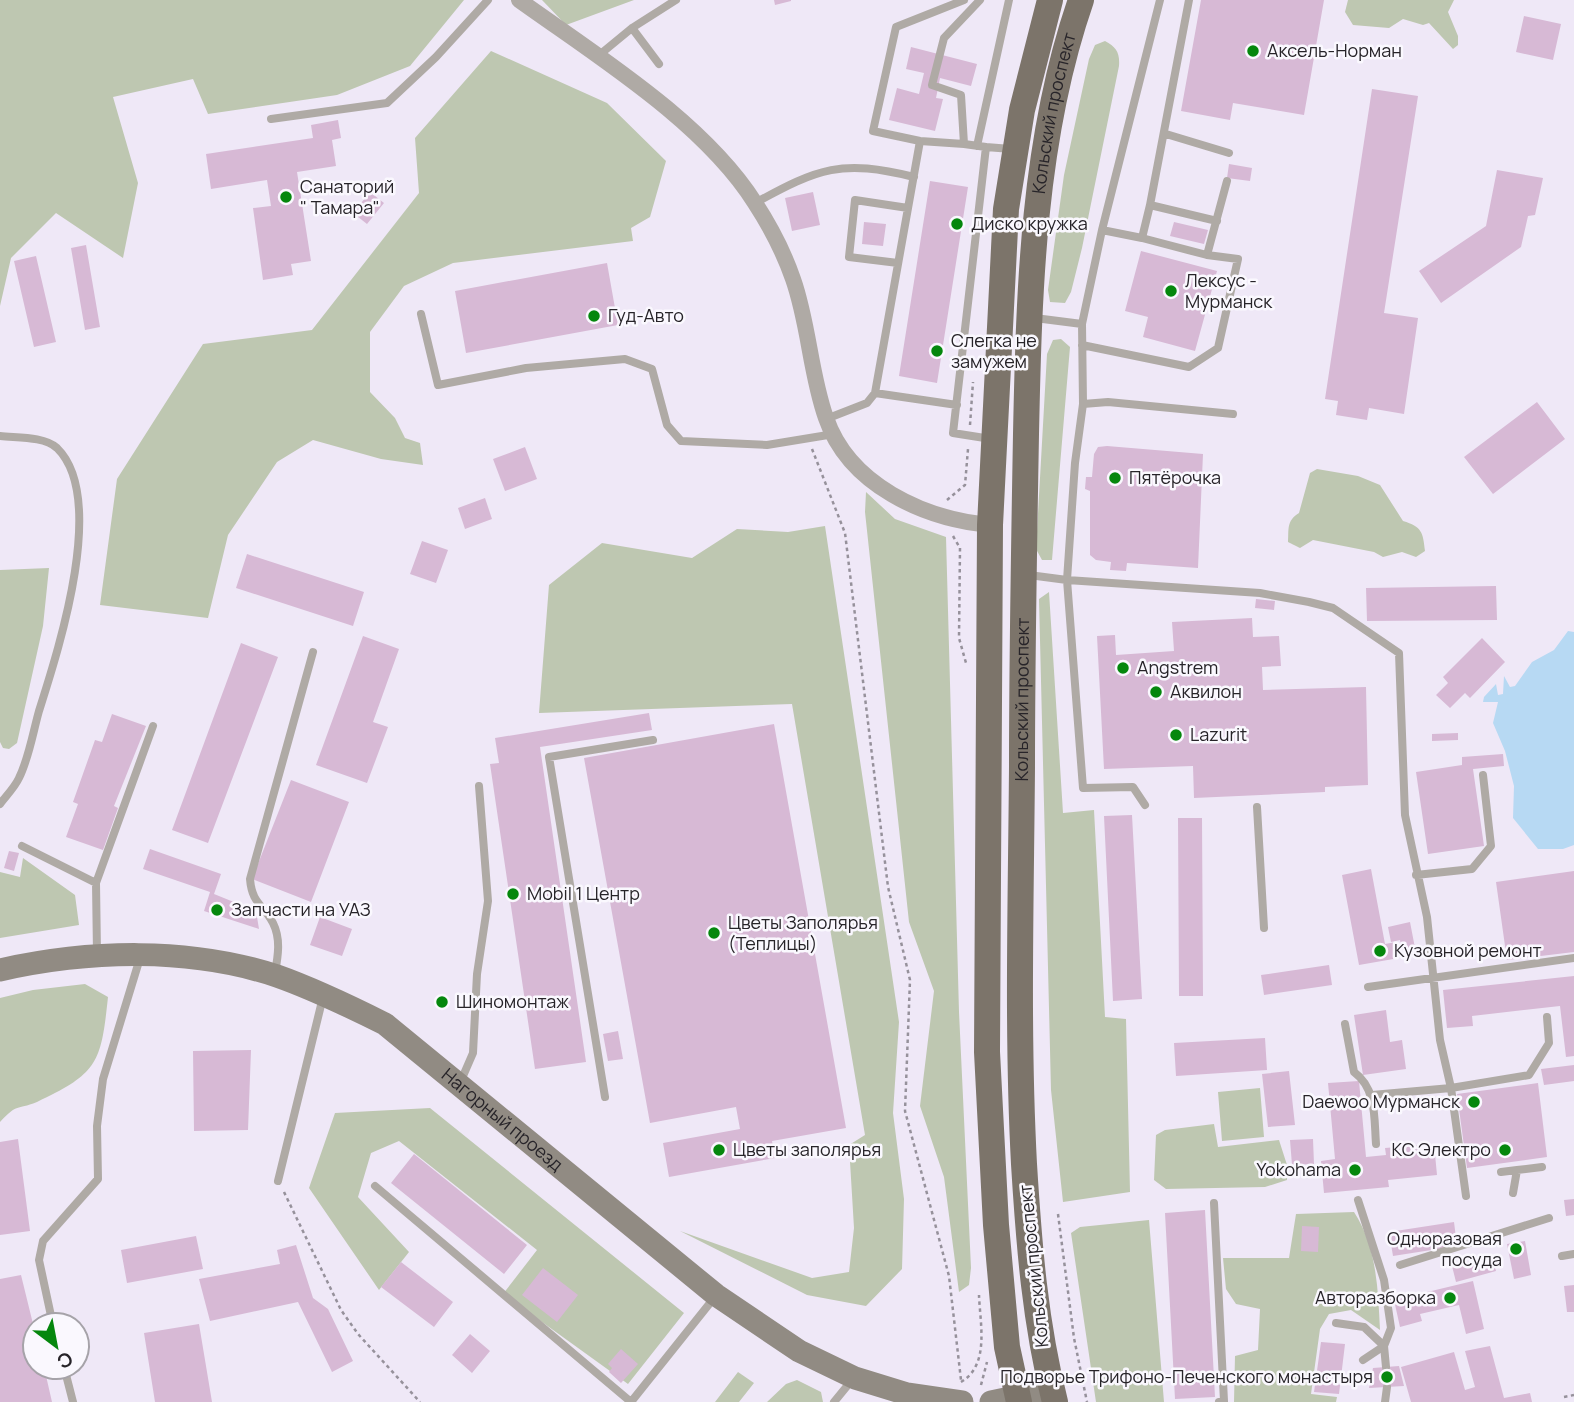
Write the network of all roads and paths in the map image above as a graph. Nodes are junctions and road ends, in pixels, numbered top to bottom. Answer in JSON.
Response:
{"nodes":[{"id":1,"x":488,"y":0,"type":"edge"},
{"id":2,"x":519,"y":0,"type":"edge"},
{"id":3,"x":676,"y":0,"type":"edge"},
{"id":4,"x":964,"y":0,"type":"edge"},
{"id":5,"x":981,"y":0,"type":"edge"},
{"id":6,"x":1009,"y":0,"type":"edge"},
{"id":7,"x":1050,"y":0,"type":"edge"},
{"id":8,"x":1081,"y":0,"type":"edge"},
{"id":9,"x":1160,"y":0,"type":"edge"},
{"id":10,"x":1189,"y":0,"type":"edge"},
{"id":11,"x":632,"y":28,"type":"junction"},
{"id":12,"x":597,"y":56,"type":"junction"},
{"id":13,"x":659,"y":64,"type":"dead end"},
{"id":14,"x":271,"y":119,"type":"dead end"},
{"id":15,"x":1166,"y":134,"type":"junction"},
{"id":16,"x":920,"y":141,"type":"junction"},
{"id":17,"x":964,"y":144,"type":"junction"},
{"id":18,"x":982,"y":146,"type":"junction"},
{"id":19,"x":1016,"y":149,"type":"junction"},
{"id":20,"x":1229,"y":153,"type":"dead end"},
{"id":21,"x":914,"y":177,"type":"junction"},
{"id":22,"x":1227,"y":181,"type":"dead end"},
{"id":23,"x":755,"y":203,"type":"junction"},
{"id":24,"x":1150,"y":205,"type":"junction"},
{"id":25,"x":908,"y":208,"type":"junction"},
{"id":26,"x":1217,"y":221,"type":"junction"},
{"id":27,"x":1102,"y":230,"type":"junction"},
{"id":28,"x":1142,"y":238,"type":"junction"},
{"id":29,"x":1207,"y":255,"type":"junction"},
{"id":30,"x":898,"y":263,"type":"junction"},
{"id":31,"x":421,"y":314,"type":"dead end"},
{"id":32,"x":1028,"y":317,"type":"junction"},
{"id":33,"x":1082,"y":324,"type":"junction"},
{"id":34,"x":1082,"y":345,"type":"junction"},
{"id":35,"x":875,"y":393,"type":"junction"},
{"id":36,"x":957,"y":404,"type":"junction"},
{"id":37,"x":1083,"y":404,"type":"junction"},
{"id":38,"x":1233,"y":414,"type":"dead end"},
{"id":39,"x":830,"y":426,"type":"junction"},
{"id":40,"x":0,"y":436,"type":"edge"},
{"id":41,"x":982,"y":438,"type":"junction"},
{"id":42,"x":808,"y":439,"type":"junction"},
{"id":43,"x":990,"y":525,"type":"junction"},
{"id":44,"x":1024,"y":526,"type":"junction"},
{"id":45,"x":1023,"y":574,"type":"junction"},
{"id":46,"x":1067,"y":579,"type":"junction"},
{"id":47,"x":313,"y":652,"type":"dead end"},
{"id":48,"x":153,"y":726,"type":"dead end"},
{"id":49,"x":653,"y":740,"type":"dead end"},
{"id":50,"x":1483,"y":775,"type":"dead end"},
{"id":51,"x":479,"y":786,"type":"dead end"},
{"id":52,"x":0,"y":804,"type":"edge"},
{"id":53,"x":1145,"y":805,"type":"dead end"},
{"id":54,"x":1257,"y":807,"type":"dead end"},
{"id":55,"x":22,"y":846,"type":"dead end"},
{"id":56,"x":1416,"y":875,"type":"junction"},
{"id":57,"x":96,"y":884,"type":"junction"},
{"id":58,"x":1264,"y":928,"type":"dead end"},
{"id":59,"x":97,"y":954,"type":"junction"},
{"id":60,"x":141,"y":955,"type":"junction"},
{"id":61,"x":1574,"y":958,"type":"edge"},
{"id":62,"x":0,"y":970,"type":"edge"},
{"id":63,"x":274,"y":975,"type":"junction"},
{"id":64,"x":1433,"y":979,"type":"junction"},
{"id":65,"x":1368,"y":987,"type":"dead end"},
{"id":66,"x":324,"y":994,"type":"junction"},
{"id":67,"x":1546,"y":1017,"type":"dead end"},
{"id":68,"x":1345,"y":1024,"type":"dead end"},
{"id":69,"x":460,"y":1083,"type":"junction"},
{"id":70,"x":1451,"y":1088,"type":"junction"},
{"id":71,"x":1372,"y":1095,"type":"junction"},
{"id":72,"x":605,"y":1097,"type":"dead end"},
{"id":73,"x":1376,"y":1144,"type":"dead end"},
{"id":74,"x":1542,"y":1167,"type":"dead end"},
{"id":75,"x":1517,"y":1170,"type":"junction"},
{"id":76,"x":1501,"y":1171,"type":"dead end"},
{"id":77,"x":278,"y":1181,"type":"joint"},
{"id":78,"x":375,"y":1186,"type":"dead end"},
{"id":79,"x":1513,"y":1193,"type":"dead end"},
{"id":80,"x":1466,"y":1196,"type":"dead end"},
{"id":81,"x":1358,"y":1200,"type":"dead end"},
{"id":82,"x":1213,"y":1203,"type":"dead end"},
{"id":83,"x":1058,"y":1214,"type":"dead end"},
{"id":84,"x":1549,"y":1218,"type":"dead end"},
{"id":85,"x":1574,"y":1254,"type":"edge"},
{"id":86,"x":1562,"y":1256,"type":"dead end"},
{"id":87,"x":1400,"y":1265,"type":"dead end"},
{"id":88,"x":716,"y":1295,"type":"junction"},
{"id":89,"x":50,"y":1311,"type":"edge"},
{"id":90,"x":1336,"y":1323,"type":"dead end"},
{"id":91,"x":1384,"y":1346,"type":"junction"},
{"id":92,"x":989,"y":1359,"type":"dead end"},
{"id":93,"x":1363,"y":1360,"type":"dead end"},
{"id":94,"x":1386,"y":1367,"type":"dead end"},
{"id":95,"x":855,"y":1378,"type":"junction"},
{"id":96,"x":68,"y":1381,"type":"edge"},
{"id":97,"x":1387,"y":1387,"type":"dead end"},
{"id":98,"x":1574,"y":1395,"type":"edge"},
{"id":99,"x":1054,"y":1396,"type":"edge"},
{"id":100,"x":1564,"y":1396,"type":"dead end"},
{"id":101,"x":974,"y":1397,"type":"edge"},
{"id":102,"x":1019,"y":1400,"type":"edge"},
{"id":103,"x":73,"y":1402,"type":"edge"},
{"id":104,"x":420,"y":1402,"type":"edge"},
{"id":105,"x":631,"y":1402,"type":"edge"},
{"id":106,"x":834,"y":1402,"type":"edge"},
{"id":107,"x":1087,"y":1402,"type":"edge"},
{"id":108,"x":1219,"y":1402,"type":"edge"},
{"id":109,"x":1385,"y":1402,"type":"edge"}],
"edges":[{"from":1,"to":14,"type":"lane"},
{"from":2,"to":12,"type":"street"},
{"from":3,"to":11,"type":"lane"},
{"from":4,"to":16,"type":"lane"},
{"from":5,"to":17,"type":"lane"},
{"from":6,"to":18,"type":"lane"},
{"from":7,"to":19,"type":"main road","name":"Кольский проспект"},
{"from":8,"to":32,"type":"main road","name":"Кольский проспект"},
{"from":9,"to":27,"type":"lane"},
{"from":10,"to":15,"type":"lane"},
{"from":11,"to":12,"type":"lane"},
{"from":11,"to":13,"type":"lane"},
{"from":12,"to":23,"type":"street"},
{"from":15,"to":20,"type":"lane"},
{"from":15,"to":24,"type":"lane"},
{"from":16,"to":17,"type":"lane"},
{"from":16,"to":21,"type":"lane"},
{"from":17,"to":18,"type":"lane"},
{"from":18,"to":19,"type":"lane"},
{"from":18,"to":36,"type":"lane"},
{"from":19,"to":41,"type":"main road","name":"Кольский проспект"},
{"from":21,"to":23,"type":"lane"},
{"from":21,"to":25,"type":"lane"},
{"from":22,"to":26,"type":"lane"},
{"from":23,"to":39,"type":"street"},
{"from":24,"to":26,"type":"lane"},
{"from":24,"to":28,"type":"lane"},
{"from":25,"to":30,"type":"lane"},
{"from":25,"to":30,"type":"lane"},
{"from":26,"to":29,"type":"lane"},
{"from":27,"to":28,"type":"lane"},
{"from":27,"to":33,"type":"lane"},
{"from":28,"to":29,"type":"lane"},
{"from":29,"to":34,"type":"lane"},
{"from":30,"to":35,"type":"lane"},
{"from":31,"to":42,"type":"lane"},
{"from":32,"to":33,"type":"lane"},
{"from":32,"to":44,"type":"main road","name":"Кольский проспект"},
{"from":33,"to":34,"type":"lane"},
{"from":34,"to":37,"type":"lane"},
{"from":35,"to":36,"type":"lane"},
{"from":35,"to":39,"type":"lane"},
{"from":36,"to":41,"type":"lane"},
{"from":37,"to":38,"type":"lane"},
{"from":37,"to":46,"type":"lane"},
{"from":39,"to":42,"type":"lane"},
{"from":39,"to":43,"type":"street"},
{"from":40,"to":52,"type":"lane"},
{"from":41,"to":43,"type":"main road","name":"Кольский проспект"},
{"from":42,"to":101,"type":"path"},
{"from":43,"to":44,"type":"main road"},
{"from":43,"to":102,"type":"main road","name":"Кольский проспект"},
{"from":44,"to":45,"type":"main road","name":"Кольский проспект"},
{"from":45,"to":46,"type":"lane"},
{"from":45,"to":99,"type":"main road","name":"Кольский проспект"},
{"from":46,"to":53,"type":"lane"},
{"from":46,"to":56,"type":"lane"},
{"from":47,"to":63,"type":"lane"},
{"from":48,"to":57,"type":"lane"},
{"from":49,"to":72,"type":"lane"},
{"from":50,"to":56,"type":"lane"},
{"from":51,"to":69,"type":"lane"},
{"from":54,"to":58,"type":"lane"},
{"from":55,"to":57,"type":"lane"},
{"from":56,"to":64,"type":"lane"},
{"from":57,"to":59,"type":"lane"},
{"from":59,"to":60,"type":"main road","name":"Нагорный проезд"},
{"from":59,"to":62,"type":"main road","name":"Нагорный проезд"},
{"from":60,"to":63,"type":"main road","name":"Нагорный проезд"},
{"from":60,"to":89,"type":"lane"},
{"from":61,"to":64,"type":"lane"},
{"from":63,"to":66,"type":"main road","name":"Нагорный проезд"},
{"from":64,"to":65,"type":"lane"},
{"from":64,"to":70,"type":"lane"},
{"from":66,"to":69,"type":"main road","name":"Нагорный проезд"},
{"from":66,"to":77,"type":"lane"},
{"from":67,"to":70,"type":"lane"},
{"from":68,"to":71,"type":"lane"},
{"from":69,"to":88,"type":"main road","name":"Нагорный проезд"},
{"from":70,"to":71,"type":"lane"},
{"from":70,"to":80,"type":"lane"},
{"from":71,"to":73,"type":"lane"},
{"from":74,"to":75,"type":"lane"},
{"from":75,"to":76,"type":"lane"},
{"from":75,"to":79,"type":"lane"},
{"from":77,"to":104,"type":"path"},
{"from":78,"to":105,"type":"lane"},
{"from":81,"to":91,"type":"lane"},
{"from":82,"to":108,"type":"lane"},
{"from":83,"to":107,"type":"path"},
{"from":84,"to":87,"type":"lane"},
{"from":85,"to":86,"type":"lane"},
{"from":88,"to":95,"type":"main road","name":"Нагорный проезд"},
{"from":88,"to":105,"type":"lane"},
{"from":90,"to":91,"type":"lane"},
{"from":91,"to":93,"type":"lane"},
{"from":91,"to":94,"type":"lane"},
{"from":92,"to":101,"type":"path"},
{"from":95,"to":101,"type":"main road","name":"Нагорный проезд"},
{"from":95,"to":106,"type":"lane"},
{"from":96,"to":103,"type":"lane"},
{"from":97,"to":109,"type":"lane"},
{"from":98,"to":100,"type":"path"},
{"from":99,"to":102,"type":"main road","name":"Нагорный проезд"},
{"from":101,"to":102,"type":"main road","name":"Нагорный проезд"}]}
